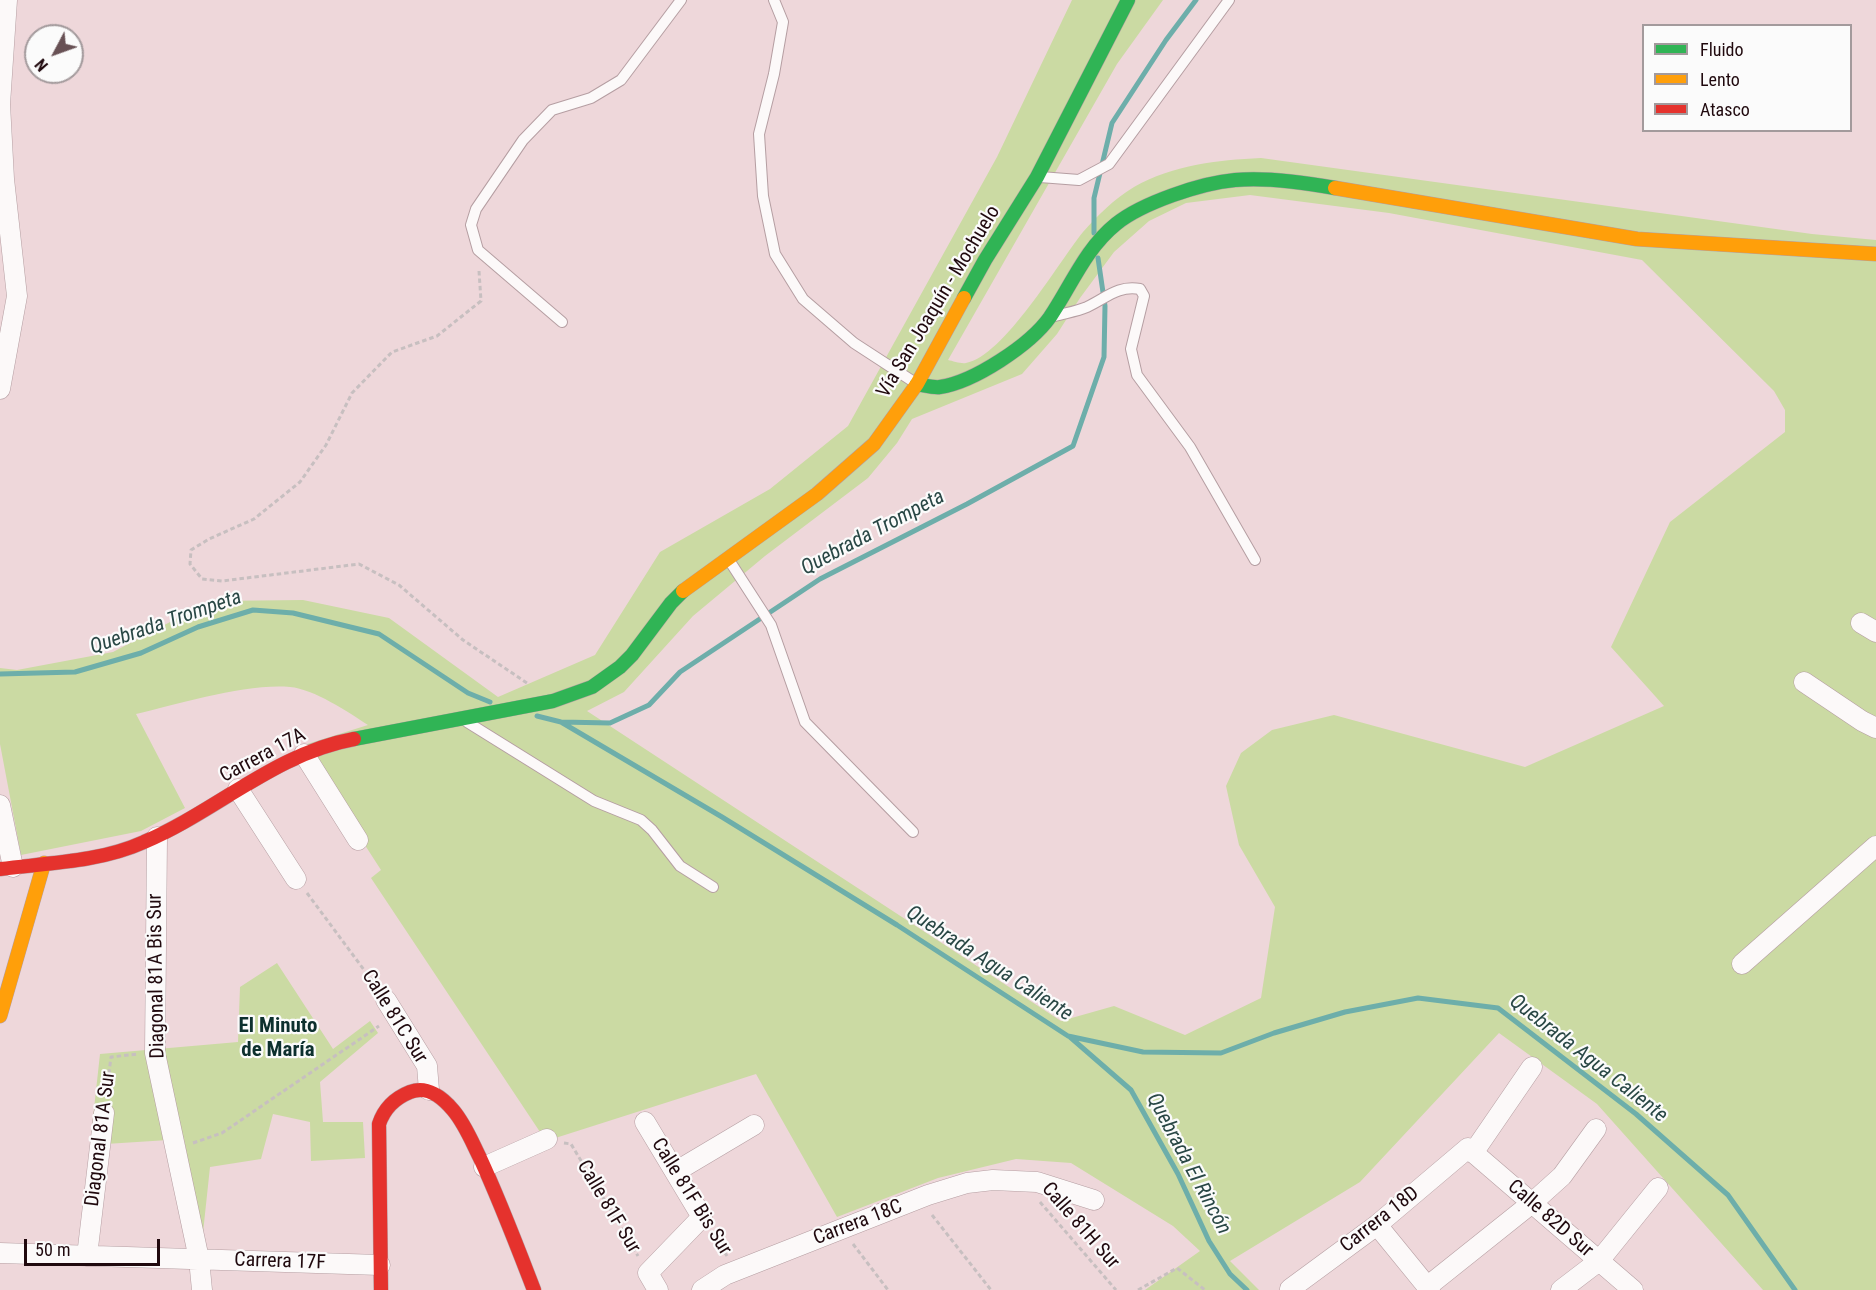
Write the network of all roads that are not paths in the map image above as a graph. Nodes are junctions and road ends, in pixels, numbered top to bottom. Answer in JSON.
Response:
{"nodes":[{"id":1,"x":7,"y":0,"type":"edge"},
{"id":2,"x":681,"y":0,"type":"edge"},
{"id":3,"x":774,"y":0,"type":"edge"},
{"id":4,"x":1128,"y":0,"type":"edge"},
{"id":5,"x":1229,"y":0,"type":"edge"},
{"id":6,"x":1036,"y":177,"type":"junction"},
{"id":7,"x":1876,"y":254,"type":"edge"},
{"id":8,"x":1049,"y":318,"type":"junction"},
{"id":9,"x":562,"y":322,"type":"dead end"},
{"id":10,"x":917,"y":384,"type":"junction"},
{"id":11,"x":0,"y":389,"type":"edge"},
{"id":12,"x":727,"y":557,"type":"junction"},
{"id":13,"x":1255,"y":560,"type":"dead end"},
{"id":14,"x":1804,"y":682,"type":"dead end"},
{"id":15,"x":553,"y":701,"type":"joint"},
{"id":16,"x":462,"y":718,"type":"junction"},
{"id":17,"x":1876,"y":728,"type":"edge"},
{"id":18,"x":304,"y":754,"type":"junction"},
{"id":19,"x":238,"y":789,"type":"junction"},
{"id":20,"x":0,"y":805,"type":"edge"},
{"id":21,"x":913,"y":832,"type":"dead end"},
{"id":22,"x":157,"y":837,"type":"junction"},
{"id":23,"x":358,"y":840,"type":"dead end"},
{"id":24,"x":1876,"y":846,"type":"edge"},
{"id":25,"x":44,"y":863,"type":"junction"},
{"id":26,"x":6,"y":868,"type":"edge"},
{"id":27,"x":296,"y":879,"type":"road end"},
{"id":28,"x":713,"y":887,"type":"dead end"},
{"id":29,"x":1742,"y":964,"type":"dead end"},
{"id":30,"x":391,"y":1007,"type":"road end"},
{"id":31,"x":1,"y":1010,"type":"edge"},
{"id":32,"x":1532,"y":1068,"type":"dead end"},
{"id":33,"x":429,"y":1090,"type":"junction"},
{"id":34,"x":104,"y":1113,"type":"road end"},
{"id":35,"x":645,"y":1122,"type":"dead end"},
{"id":36,"x":754,"y":1125,"type":"dead end"},
{"id":37,"x":1596,"y":1129,"type":"dead end"},
{"id":38,"x":547,"y":1139,"type":"road end"},
{"id":39,"x":1471,"y":1150,"type":"junction"},
{"id":40,"x":484,"y":1167,"type":"junction"},
{"id":41,"x":675,"y":1172,"type":"junction"},
{"id":42,"x":1658,"y":1188,"type":"dead end"},
{"id":43,"x":1094,"y":1200,"type":"dead end"},
{"id":44,"x":1532,"y":1203,"type":"junction"},
{"id":45,"x":1377,"y":1226,"type":"junction"},
{"id":46,"x":0,"y":1253,"type":"edge"},
{"id":47,"x":87,"y":1256,"type":"junction"},
{"id":48,"x":199,"y":1259,"type":"junction"},
{"id":49,"x":1599,"y":1261,"type":"junction"},
{"id":50,"x":380,"y":1265,"type":"junction"},
{"id":51,"x":648,"y":1273,"type":"joint"},
{"id":52,"x":1429,"y":1288,"type":"edge"},
{"id":53,"x":1290,"y":1289,"type":"edge"},
{"id":54,"x":202,"y":1290,"type":"edge"},
{"id":55,"x":381,"y":1290,"type":"edge"},
{"id":56,"x":534,"y":1290,"type":"edge"},
{"id":57,"x":658,"y":1290,"type":"edge"},
{"id":58,"x":702,"y":1290,"type":"edge"},
{"id":59,"x":1562,"y":1290,"type":"edge"},
{"id":60,"x":1633,"y":1290,"type":"edge"}],
"edges":[{"from":1,"to":11,"type":"street"},
{"from":2,"to":9,"type":"lane"},
{"from":3,"to":10,"type":"lane"},
{"from":4,"to":6,"type":"street","name":"Vía San Joaquín - Mochuelo"},
{"from":5,"to":6,"type":"lane"},
{"from":6,"to":10,"type":"street","name":"Vía San Joaquín - Mochuelo"},
{"from":7,"to":8,"type":"street"},
{"from":8,"to":10,"type":"street"},
{"from":8,"to":13,"type":"lane"},
{"from":10,"to":12,"type":"street","name":"Vía San Joaquín - Mochuelo"},
{"from":12,"to":15,"type":"street","name":"Vía San Joaquín - Mochuelo"},
{"from":12,"to":21,"type":"lane"},
{"from":14,"to":17,"type":"street"},
{"from":15,"to":16,"type":"street","name":"Carrera 17A"},
{"from":16,"to":18,"type":"street","name":"Carrera 17A"},
{"from":16,"to":28,"type":"lane"},
{"from":18,"to":19,"type":"street","name":"Carrera 17A"},
{"from":18,"to":23,"type":"street"},
{"from":19,"to":22,"type":"street","name":"Carrera 17A"},
{"from":19,"to":27,"type":"street"},
{"from":20,"to":26,"type":"street"},
{"from":22,"to":25,"type":"street","name":"Carrera 17A"},
{"from":22,"to":48,"type":"street","name":"Diagonal 81A Bis Sur"},
{"from":24,"to":29,"type":"street"},
{"from":25,"to":26,"type":"street","name":"Carrera 17A"},
{"from":25,"to":31,"type":"street"},
{"from":30,"to":33,"type":"street","name":"Calle 81C Sur"},
{"from":32,"to":39,"type":"street","name":"Carrera 18D"},
{"from":33,"to":40,"type":"street","name":"Calle 81C Sur"},
{"from":33,"to":50,"type":"street"},
{"from":34,"to":47,"type":"street","name":"Diagonal 81A Sur"},
{"from":35,"to":41,"type":"street","name":"Calle 81F Bis Sur"},
{"from":36,"to":41,"type":"street"},
{"from":37,"to":44,"type":"street"},
{"from":38,"to":40,"type":"street"},
{"from":39,"to":44,"type":"street","name":"Calle 82D Sur"},
{"from":39,"to":45,"type":"street","name":"Carrera 18D"},
{"from":40,"to":56,"type":"street","name":"Calle 81C Sur"},
{"from":41,"to":51,"type":"street","name":"Calle 81F Bis Sur"},
{"from":42,"to":49,"type":"street"},
{"from":43,"to":58,"type":"street","name":"Carrera 18C"},
{"from":44,"to":49,"type":"street","name":"Calle 82D Sur"},
{"from":44,"to":52,"type":"street"},
{"from":45,"to":52,"type":"street"},
{"from":45,"to":53,"type":"street","name":"Carrera 18D"},
{"from":46,"to":47,"type":"street","name":"Carrera 17F"},
{"from":47,"to":48,"type":"street","name":"Carrera 17F"},
{"from":48,"to":50,"type":"street","name":"Carrera 17F"},
{"from":48,"to":54,"type":"street","name":"Diagonal 81A Bis Sur"},
{"from":49,"to":59,"type":"street"},
{"from":49,"to":60,"type":"street","name":"Calle 82D Sur"},
{"from":50,"to":55,"type":"street"},
{"from":51,"to":57,"type":"street","name":"Calle 81F Sur"}]}
